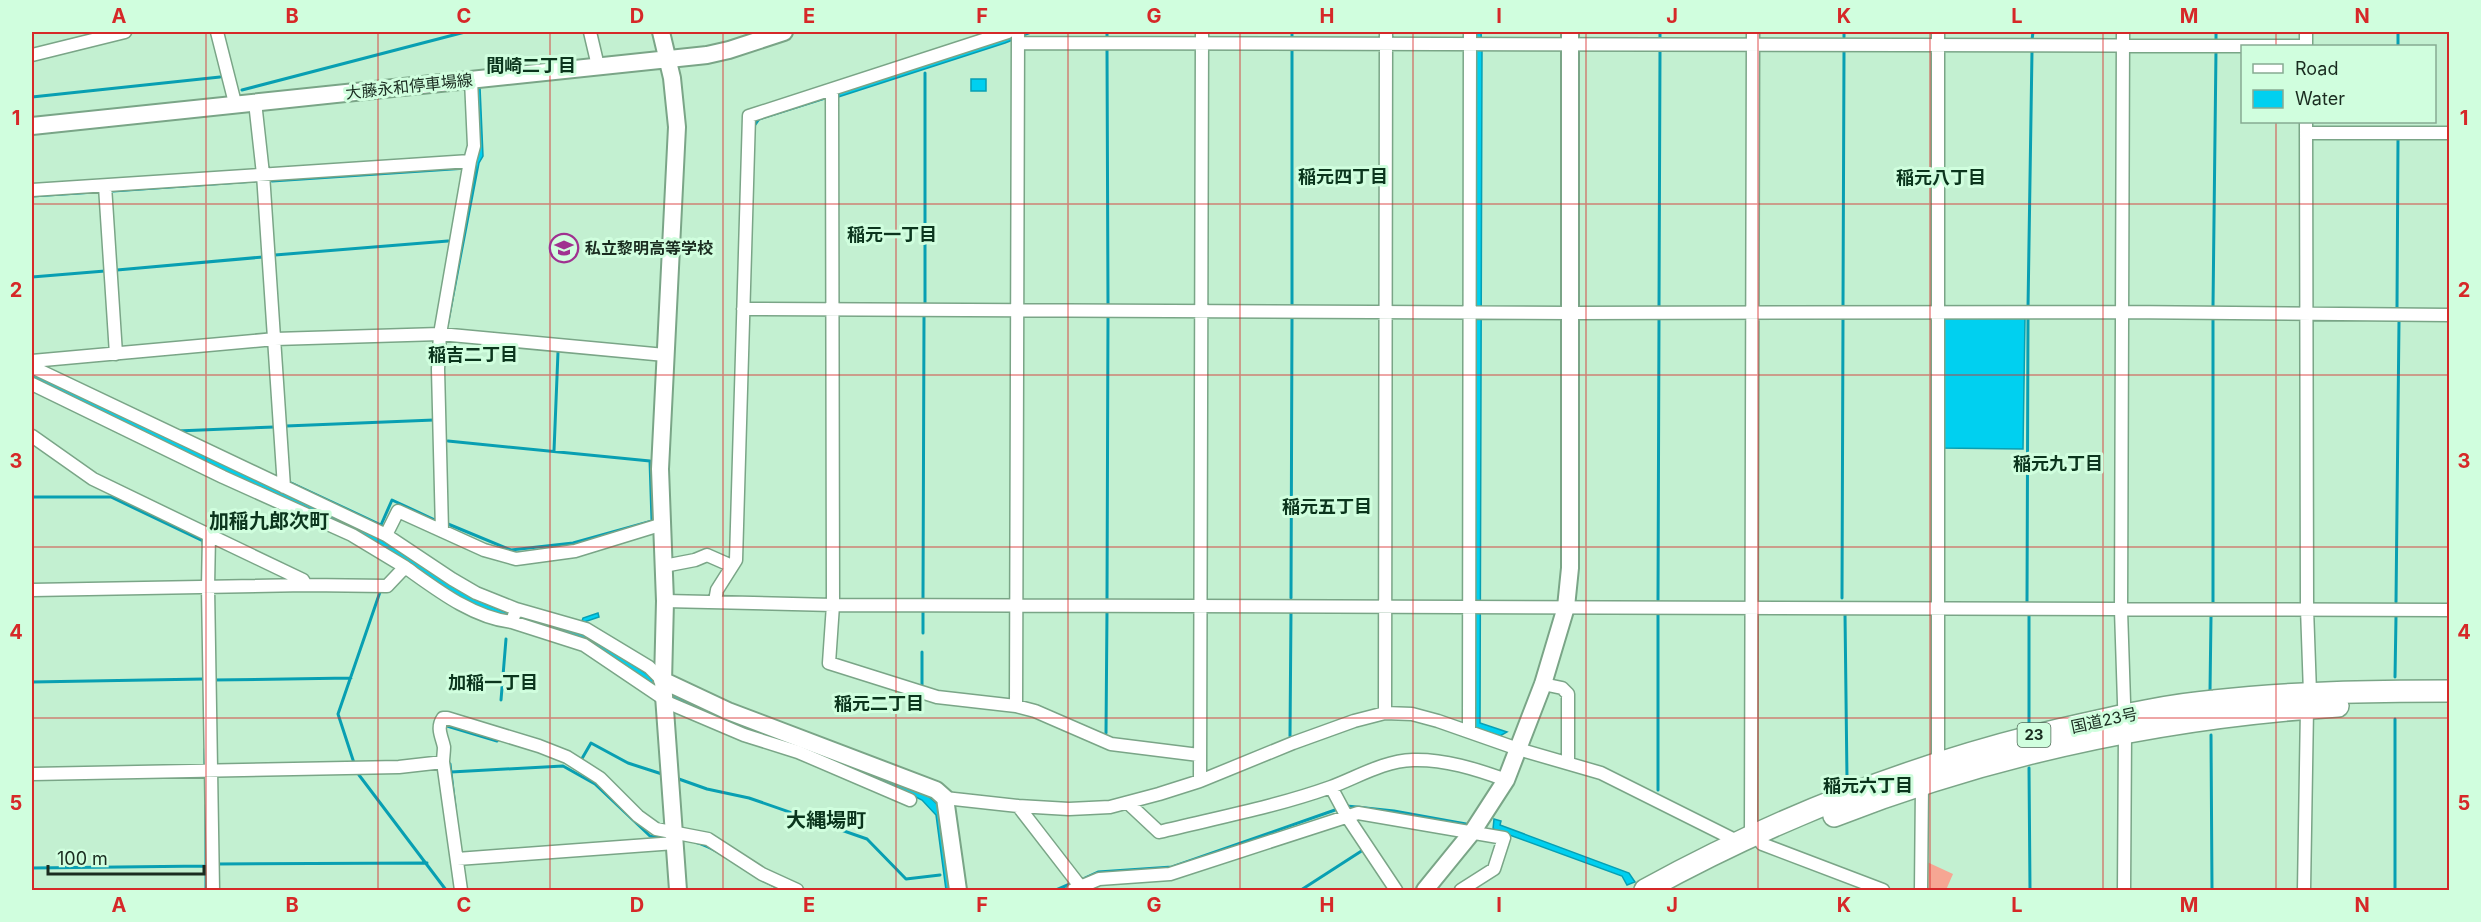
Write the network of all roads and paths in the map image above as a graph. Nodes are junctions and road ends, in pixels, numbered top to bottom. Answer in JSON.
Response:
{"nodes":[{"id":1,"x":125,"y":32,"type":"edge"},
{"id":2,"x":217,"y":32,"type":"edge"},
{"id":3,"x":590,"y":32,"type":"edge"},
{"id":4,"x":661,"y":32,"type":"edge"},
{"id":5,"x":784,"y":32,"type":"edge"},
{"id":6,"x":1470,"y":32,"type":"edge"},
{"id":7,"x":1938,"y":32,"type":"edge"},
{"id":8,"x":2123,"y":32,"type":"edge"},
{"id":9,"x":1016,"y":36,"type":"edge"},
{"id":10,"x":1202,"y":38,"type":"edge"},
{"id":11,"x":1386,"y":38,"type":"edge"},
{"id":12,"x":1570,"y":38,"type":"edge"},
{"id":13,"x":1753,"y":38,"type":"edge"},
{"id":14,"x":1475,"y":44,"type":"junction"},
{"id":15,"x":2123,"y":45,"type":"junction"},
{"id":16,"x":1938,"y":46,"type":"junction"},
{"id":17,"x":2241,"y":46,"type":"edge"},
{"id":18,"x":32,"y":55,"type":"edge"},
{"id":19,"x":669,"y":59,"type":"junction"},
{"id":20,"x":598,"y":66,"type":"junction"},
{"id":21,"x":471,"y":80,"type":"junction"},
{"id":22,"x":832,"y":90,"type":"junction"},
{"id":23,"x":255,"y":102,"type":"junction"},
{"id":24,"x":235,"y":103,"type":"junction"},
{"id":25,"x":32,"y":126,"type":"edge"},
{"id":26,"x":2306,"y":127,"type":"edge"},
{"id":27,"x":2450,"y":133,"type":"edge"},
{"id":28,"x":469,"y":166,"type":"junction"},
{"id":29,"x":263,"y":174,"type":"junction"},
{"id":30,"x":105,"y":186,"type":"junction"},
{"id":31,"x":32,"y":190,"type":"edge"},
{"id":32,"x":743,"y":309,"type":"junction"},
{"id":33,"x":834,"y":309,"type":"junction"},
{"id":34,"x":1015,"y":310,"type":"junction"},
{"id":35,"x":1384,"y":310,"type":"junction"},
{"id":36,"x":1201,"y":311,"type":"junction"},
{"id":37,"x":1475,"y":312,"type":"junction"},
{"id":38,"x":1752,"y":312,"type":"junction"},
{"id":39,"x":2122,"y":312,"type":"junction"},
{"id":40,"x":2306,"y":312,"type":"junction"},
{"id":41,"x":1570,"y":313,"type":"junction"},
{"id":42,"x":1937,"y":313,"type":"junction"},
{"id":43,"x":2450,"y":315,"type":"edge"},
{"id":44,"x":441,"y":334,"type":"junction"},
{"id":45,"x":275,"y":339,"type":"junction"},
{"id":46,"x":116,"y":354,"type":"junction"},
{"id":47,"x":665,"y":355,"type":"junction"},
{"id":48,"x":32,"y":361,"type":"edge"},
{"id":49,"x":32,"y":367,"type":"edge"},
{"id":50,"x":32,"y":384,"type":"edge"},
{"id":51,"x":32,"y":436,"type":"edge"},
{"id":52,"x":284,"y":487,"type":"junction"},
{"id":53,"x":663,"y":524,"type":"junction"},
{"id":54,"x":442,"y":531,"type":"junction"},
{"id":55,"x":209,"y":535,"type":"junction"},
{"id":56,"x":386,"y":535,"type":"junction"},
{"id":57,"x":664,"y":566,"type":"junction"},
{"id":58,"x":732,"y":566,"type":"junction"},
{"id":59,"x":405,"y":567,"type":"junction"},
{"id":60,"x":306,"y":585,"type":"junction"},
{"id":61,"x":208,"y":587,"type":"junction"},
{"id":62,"x":32,"y":590,"type":"edge"},
{"id":63,"x":665,"y":601,"type":"junction"},
{"id":64,"x":715,"y":601,"type":"junction"},
{"id":65,"x":833,"y":605,"type":"junction"},
{"id":66,"x":1016,"y":605,"type":"junction"},
{"id":67,"x":1199,"y":605,"type":"junction"},
{"id":68,"x":1384,"y":606,"type":"junction"},
{"id":69,"x":1752,"y":606,"type":"junction"},
{"id":70,"x":1475,"y":607,"type":"junction"},
{"id":71,"x":1566,"y":608,"type":"junction"},
{"id":72,"x":2307,"y":608,"type":"junction"},
{"id":73,"x":1936,"y":609,"type":"junction"},
{"id":74,"x":2121,"y":610,"type":"junction"},
{"id":75,"x":2450,"y":610,"type":"edge"},
{"id":76,"x":514,"y":616,"type":"junction"},
{"id":77,"x":1543,"y":684,"type":"junction"},
{"id":78,"x":663,"y":692,"type":"junction"},
{"id":79,"x":2450,"y":692,"type":"edge"},
{"id":80,"x":2308,"y":701,"type":"junction"},
{"id":81,"x":2450,"y":705,"type":"edge"},
{"id":82,"x":1016,"y":706,"type":"junction"},
{"id":83,"x":1385,"y":712,"type":"junction"},
{"id":84,"x":2124,"y":724,"type":"junction"},
{"id":85,"x":1469,"y":731,"type":"junction"},
{"id":86,"x":1518,"y":749,"type":"junction"},
{"id":87,"x":1199,"y":755,"type":"junction"},
{"id":88,"x":1938,"y":761,"type":"junction"},
{"id":89,"x":443,"y":762,"type":"junction"},
{"id":90,"x":1568,"y":763,"type":"junction"},
{"id":91,"x":211,"y":771,"type":"junction"},
{"id":92,"x":32,"y":774,"type":"edge"},
{"id":93,"x":1506,"y":780,"type":"junction"},
{"id":94,"x":1200,"y":781,"type":"junction"},
{"id":95,"x":1922,"y":784,"type":"junction"},
{"id":96,"x":1331,"y":787,"type":"junction"},
{"id":97,"x":945,"y":798,"type":"junction"},
{"id":98,"x":910,"y":800,"type":"dead end"},
{"id":99,"x":1128,"y":803,"type":"junction"},
{"id":100,"x":1018,"y":807,"type":"junction"},
{"id":101,"x":1346,"y":815,"type":"junction"},
{"id":102,"x":1473,"y":831,"type":"junction"},
{"id":103,"x":674,"y":837,"type":"junction"},
{"id":104,"x":1751,"y":840,"type":"junction"},
{"id":105,"x":457,"y":859,"type":"junction"},
{"id":106,"x":1079,"y":889,"type":"edge"},
{"id":107,"x":213,"y":891,"type":"edge"},
{"id":108,"x":461,"y":891,"type":"edge"},
{"id":109,"x":678,"y":891,"type":"edge"},
{"id":110,"x":797,"y":891,"type":"edge"},
{"id":111,"x":958,"y":891,"type":"edge"},
{"id":112,"x":1396,"y":891,"type":"edge"},
{"id":113,"x":1425,"y":891,"type":"edge"},
{"id":114,"x":1461,"y":891,"type":"edge"},
{"id":115,"x":1645,"y":891,"type":"edge"},
{"id":116,"x":1675,"y":891,"type":"edge"},
{"id":117,"x":1882,"y":891,"type":"edge"},
{"id":118,"x":1922,"y":891,"type":"edge"},
{"id":119,"x":2124,"y":891,"type":"edge"},
{"id":120,"x":2304,"y":891,"type":"edge"}],
"edges":[{"from":1,"to":18,"type":"street"},
{"from":2,"to":24,"type":"street"},
{"from":3,"to":20,"type":"street"},
{"from":4,"to":19,"type":"street"},
{"from":5,"to":19,"type":"street","name":"大藤永和停車場線"},
{"from":6,"to":14,"type":"street"},
{"from":7,"to":16,"type":"street"},
{"from":8,"to":15,"type":"street"},
{"from":9,"to":10,"type":"street"},
{"from":9,"to":22,"type":"street"},
{"from":9,"to":34,"type":"street"},
{"from":10,"to":11,"type":"street"},
{"from":10,"to":36,"type":"street"},
{"from":11,"to":14,"type":"street"},
{"from":11,"to":35,"type":"street"},
{"from":12,"to":13,"type":"street"},
{"from":12,"to":14,"type":"street"},
{"from":12,"to":41,"type":"street"},
{"from":13,"to":16,"type":"street"},
{"from":13,"to":38,"type":"street"},
{"from":14,"to":37,"type":"street"},
{"from":15,"to":16,"type":"street"},
{"from":15,"to":17,"type":"street"},
{"from":15,"to":39,"type":"street"},
{"from":16,"to":42,"type":"street"},
{"from":19,"to":20,"type":"street","name":"大藤永和停車場線"},
{"from":19,"to":47,"type":"street"},
{"from":20,"to":21,"type":"street","name":"大藤永和停車場線"},
{"from":21,"to":23,"type":"street","name":"大藤永和停車場線"},
{"from":21,"to":28,"type":"street"},
{"from":22,"to":32,"type":"street"},
{"from":22,"to":33,"type":"street"},
{"from":23,"to":24,"type":"street","name":"大藤永和停車場線"},
{"from":23,"to":29,"type":"street"},
{"from":24,"to":25,"type":"street","name":"大藤永和停車場線"},
{"from":26,"to":27,"type":"street"},
{"from":26,"to":40,"type":"street"},
{"from":28,"to":29,"type":"street"},
{"from":28,"to":44,"type":"street"},
{"from":29,"to":30,"type":"street"},
{"from":29,"to":45,"type":"street"},
{"from":30,"to":31,"type":"street"},
{"from":30,"to":46,"type":"street"},
{"from":32,"to":33,"type":"street"},
{"from":32,"to":58,"type":"street"},
{"from":33,"to":34,"type":"street"},
{"from":33,"to":65,"type":"street"},
{"from":34,"to":36,"type":"street"},
{"from":34,"to":66,"type":"street"},
{"from":35,"to":36,"type":"street"},
{"from":35,"to":37,"type":"street"},
{"from":35,"to":68,"type":"street"},
{"from":36,"to":67,"type":"street"},
{"from":37,"to":41,"type":"street"},
{"from":37,"to":70,"type":"street"},
{"from":38,"to":41,"type":"street"},
{"from":38,"to":42,"type":"street"},
{"from":38,"to":69,"type":"street"},
{"from":39,"to":40,"type":"street"},
{"from":39,"to":42,"type":"street"},
{"from":39,"to":74,"type":"street"},
{"from":40,"to":43,"type":"street"},
{"from":40,"to":72,"type":"street"},
{"from":41,"to":71,"type":"street"},
{"from":42,"to":73,"type":"street"},
{"from":44,"to":45,"type":"street"},
{"from":44,"to":47,"type":"street"},
{"from":44,"to":54,"type":"street"},
{"from":45,"to":46,"type":"street"},
{"from":45,"to":52,"type":"street"},
{"from":46,"to":48,"type":"street"},
{"from":47,"to":53,"type":"street"},
{"from":49,"to":52,"type":"street"},
{"from":50,"to":59,"type":"street"},
{"from":51,"to":55,"type":"street"},
{"from":52,"to":56,"type":"street"},
{"from":53,"to":54,"type":"street"},
{"from":53,"to":57,"type":"street"},
{"from":54,"to":56,"type":"street"},
{"from":55,"to":60,"type":"street"},
{"from":55,"to":61,"type":"street"},
{"from":56,"to":76,"type":"street"},
{"from":57,"to":58,"type":"street"},
{"from":57,"to":63,"type":"street"},
{"from":58,"to":64,"type":"street"},
{"from":59,"to":60,"type":"street"},
{"from":59,"to":76,"type":"street"},
{"from":60,"to":61,"type":"street"},
{"from":61,"to":62,"type":"street"},
{"from":61,"to":91,"type":"street"},
{"from":63,"to":64,"type":"street"},
{"from":63,"to":78,"type":"street"},
{"from":64,"to":65,"type":"street"},
{"from":65,"to":66,"type":"street"},
{"from":65,"to":82,"type":"street"},
{"from":66,"to":67,"type":"street"},
{"from":66,"to":82,"type":"street"},
{"from":67,"to":68,"type":"street"},
{"from":67,"to":87,"type":"street"},
{"from":68,"to":70,"type":"street"},
{"from":68,"to":83,"type":"street"},
{"from":69,"to":71,"type":"street"},
{"from":69,"to":73,"type":"street"},
{"from":69,"to":104,"type":"street"},
{"from":70,"to":71,"type":"street"},
{"from":70,"to":85,"type":"street"},
{"from":71,"to":77,"type":"street"},
{"from":72,"to":74,"type":"street"},
{"from":72,"to":75,"type":"street"},
{"from":72,"to":80,"type":"street"},
{"from":73,"to":74,"type":"street"},
{"from":73,"to":88,"type":"street"},
{"from":74,"to":84,"type":"street"},
{"from":76,"to":78,"type":"street"},
{"from":76,"to":78,"type":"street"},
{"from":77,"to":86,"type":"street"},
{"from":77,"to":90,"type":"street"},
{"from":78,"to":97,"type":"street"},
{"from":78,"to":98,"type":"street"},
{"from":78,"to":103,"type":"street"},
{"from":79,"to":80,"type":"highway","name":"国道23号","number":"23"},
{"from":80,"to":81,"type":"highway","name":"国道23号","number":"23"},
{"from":80,"to":84,"type":"highway","name":"国道23号","number":"23"},
{"from":80,"to":120,"type":"street"},
{"from":82,"to":87,"type":"street"},
{"from":83,"to":85,"type":"street"},
{"from":83,"to":94,"type":"street"},
{"from":84,"to":88,"type":"highway","name":"国道23号","number":"23"},
{"from":84,"to":95,"type":"highway","name":"国道23号","number":"23"},
{"from":84,"to":119,"type":"street"},
{"from":85,"to":86,"type":"street"},
{"from":86,"to":90,"type":"street"},
{"from":86,"to":93,"type":"street"},
{"from":87,"to":94,"type":"street"},
{"from":88,"to":104,"type":"highway","name":"国道23号","number":"23"},
{"from":89,"to":91,"type":"street"},
{"from":89,"to":103,"type":"street"},
{"from":89,"to":105,"type":"street"},
{"from":90,"to":104,"type":"street"},
{"from":91,"to":92,"type":"street"},
{"from":91,"to":107,"type":"street"},
{"from":93,"to":96,"type":"street"},
{"from":93,"to":102,"type":"street"},
{"from":94,"to":99,"type":"street"},
{"from":95,"to":104,"type":"highway","name":"国道23号","number":"23"},
{"from":95,"to":118,"type":"street"},
{"from":96,"to":99,"type":"street"},
{"from":96,"to":101,"type":"street"},
{"from":97,"to":100,"type":"street"},
{"from":97,"to":111,"type":"street"},
{"from":99,"to":100,"type":"street"},
{"from":100,"to":106,"type":"street"},
{"from":101,"to":102,"type":"street"},
{"from":101,"to":106,"type":"street"},
{"from":101,"to":112,"type":"street"},
{"from":102,"to":113,"type":"street"},
{"from":102,"to":114,"type":"street"},
{"from":103,"to":105,"type":"street"},
{"from":103,"to":109,"type":"street"},
{"from":103,"to":110,"type":"street"},
{"from":104,"to":115,"type":"highway","name":"国道23号","number":"23"},
{"from":104,"to":116,"type":"highway","name":"国道23号","number":"23"},
{"from":104,"to":117,"type":"street"},
{"from":105,"to":108,"type":"street"}]}
